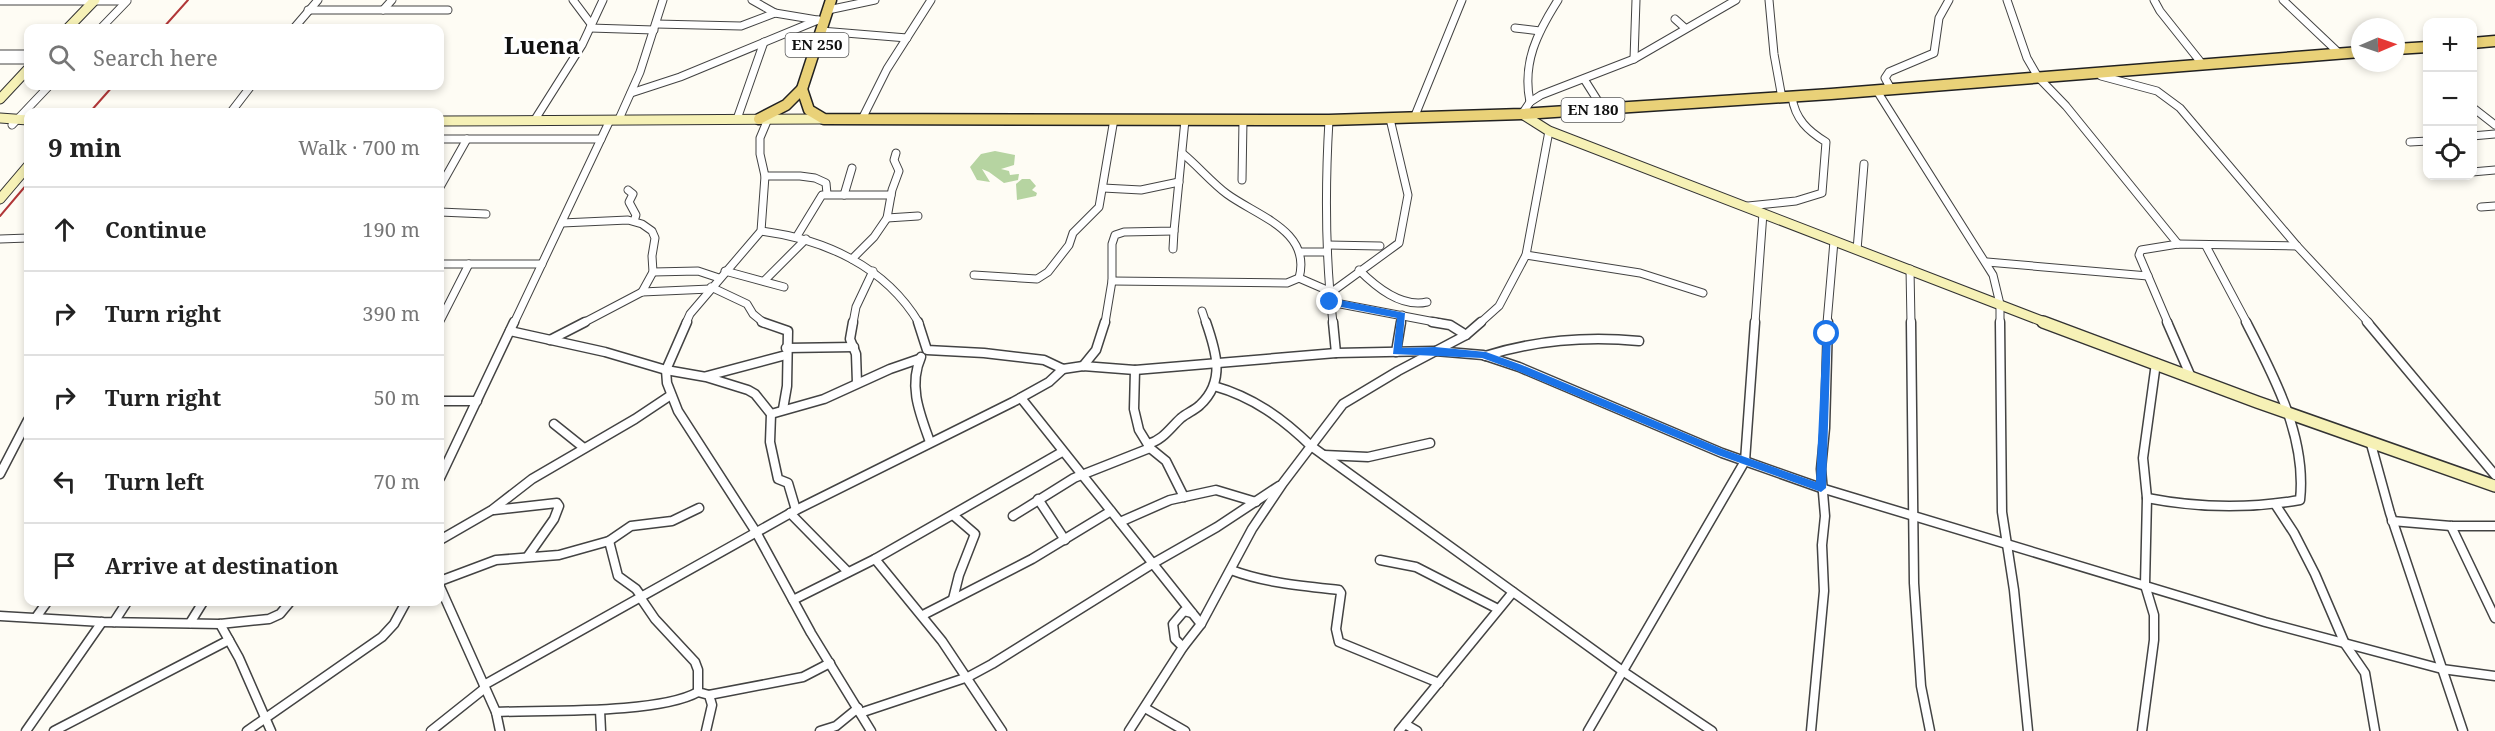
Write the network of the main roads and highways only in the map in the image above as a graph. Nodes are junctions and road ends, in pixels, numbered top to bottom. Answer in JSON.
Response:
{"nodes":[{"id":1,"x":826,"y":12,"type":"edge"},
{"id":2,"x":2495,"y":41,"type":"edge"},
{"id":3,"x":2477,"y":43,"type":"edge"},
{"id":4,"x":2423,"y":47,"type":"edge"},
{"id":5,"x":2405,"y":48,"type":"edge"},
{"id":6,"x":2351,"y":53,"type":"edge"},
{"id":7,"x":802,"y":89,"type":"junction"},
{"id":8,"x":763,"y":119,"type":"road end"}],
"edges":[{"from":1,"to":7,"type":"main road","number":"EN 250"},
{"from":2,"to":3,"type":"main road"},
{"from":4,"to":5,"type":"main road"},
{"from":6,"to":7,"type":"main road","number":"EN 180"},
{"from":7,"to":8,"type":"main road"}]}
